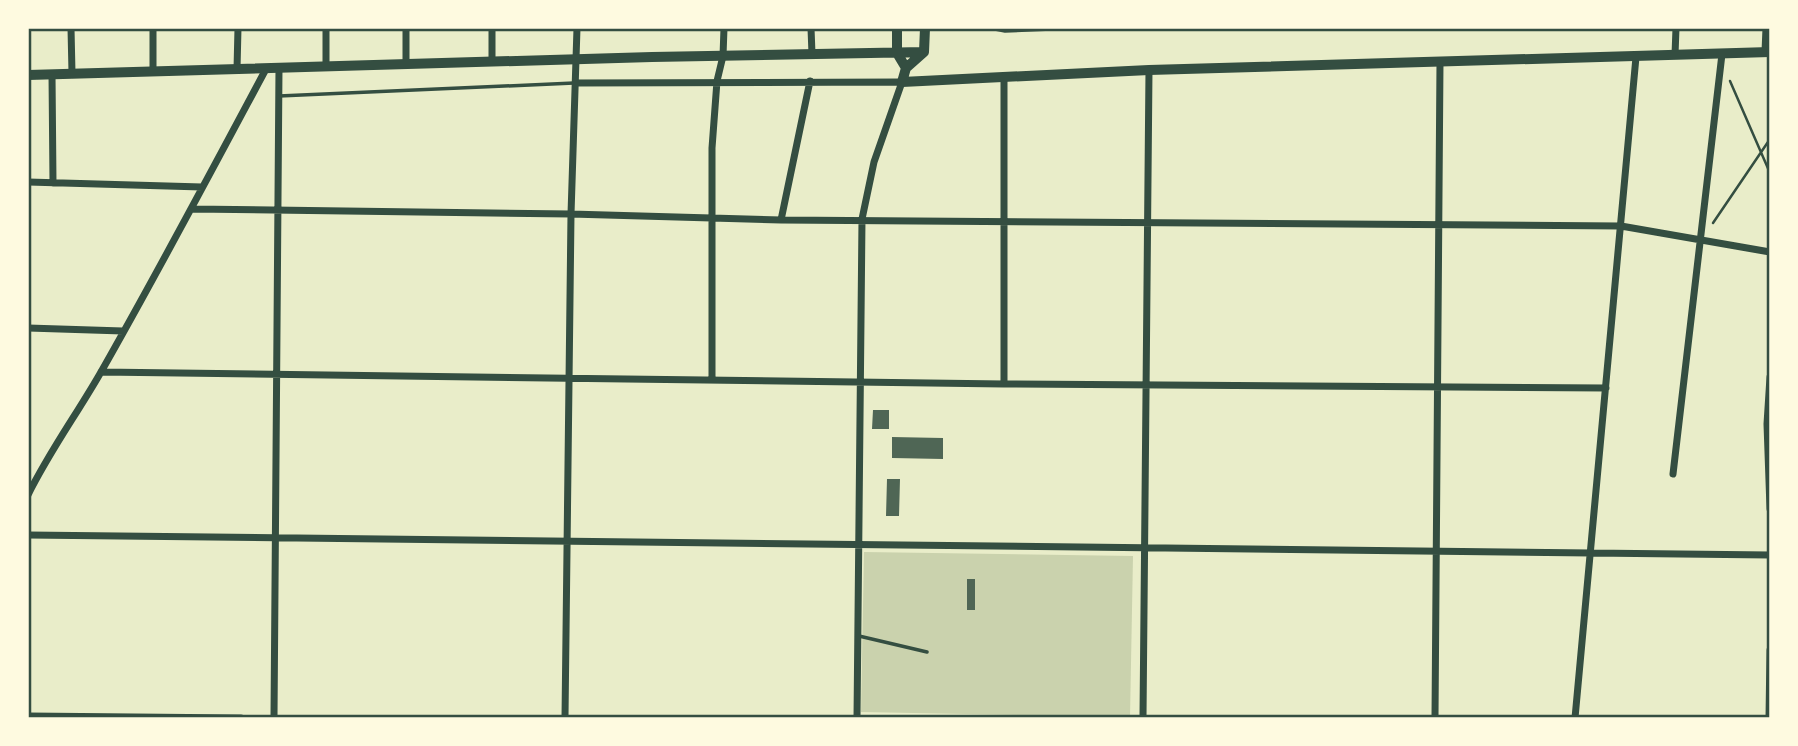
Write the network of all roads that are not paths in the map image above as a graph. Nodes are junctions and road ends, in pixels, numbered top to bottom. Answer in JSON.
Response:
{"nodes":[{"id":1,"x":71,"y":28,"type":"edge"},
{"id":2,"x":153,"y":28,"type":"edge"},
{"id":3,"x":238,"y":28,"type":"edge"},
{"id":4,"x":326,"y":28,"type":"edge"},
{"id":5,"x":406,"y":28,"type":"edge"},
{"id":6,"x":492,"y":28,"type":"edge"},
{"id":7,"x":577,"y":28,"type":"edge"},
{"id":8,"x":724,"y":28,"type":"edge"},
{"id":9,"x":811,"y":28,"type":"edge"},
{"id":10,"x":897,"y":28,"type":"edge"},
{"id":11,"x":925,"y":28,"type":"edge"},
{"id":12,"x":990,"y":28,"type":"edge"},
{"id":13,"x":1075,"y":28,"type":"edge"},
{"id":14,"x":1676,"y":28,"type":"edge"},
{"id":15,"x":1766,"y":28,"type":"edge"},
{"id":16,"x":924,"y":52,"type":"junction"},
{"id":17,"x":1768,"y":52,"type":"edge"},
{"id":18,"x":897,"y":53,"type":"junction"},
{"id":19,"x":812,"y":54,"type":"junction"},
{"id":20,"x":1675,"y":55,"type":"junction"},
{"id":21,"x":723,"y":56,"type":"junction"},
{"id":22,"x":1636,"y":57,"type":"junction"},
{"id":23,"x":1722,"y":58,"type":"junction"},
{"id":24,"x":576,"y":60,"type":"junction"},
{"id":25,"x":492,"y":62,"type":"junction"},
{"id":26,"x":1440,"y":62,"type":"junction"},
{"id":27,"x":406,"y":65,"type":"junction"},
{"id":28,"x":326,"y":66,"type":"junction"},
{"id":29,"x":279,"y":68,"type":"junction"},
{"id":30,"x":906,"y":68,"type":"junction"},
{"id":31,"x":237,"y":69,"type":"junction"},
{"id":32,"x":266,"y":69,"type":"junction"},
{"id":33,"x":1149,"y":70,"type":"junction"},
{"id":34,"x":153,"y":71,"type":"junction"},
{"id":35,"x":72,"y":73,"type":"junction"},
{"id":36,"x":52,"y":74,"type":"junction"},
{"id":37,"x":28,"y":75,"type":"edge"},
{"id":38,"x":1004,"y":78,"type":"junction"},
{"id":39,"x":717,"y":81,"type":"junction"},
{"id":40,"x":810,"y":81,"type":"junction"},
{"id":41,"x":902,"y":82,"type":"junction"},
{"id":42,"x":575,"y":83,"type":"junction"},
{"id":43,"x":279,"y":96,"type":"junction"},
{"id":44,"x":28,"y":182,"type":"edge"},
{"id":45,"x":53,"y":183,"type":"junction"},
{"id":46,"x":202,"y":187,"type":"junction"},
{"id":47,"x":192,"y":209,"type":"junction"},
{"id":48,"x":279,"y":211,"type":"junction"},
{"id":49,"x":571,"y":214,"type":"junction"},
{"id":50,"x":711,"y":218,"type":"junction"},
{"id":51,"x":862,"y":219,"type":"junction"},
{"id":52,"x":781,"y":220,"type":"junction"},
{"id":53,"x":1005,"y":222,"type":"junction"},
{"id":54,"x":1147,"y":223,"type":"junction"},
{"id":55,"x":1440,"y":225,"type":"junction"},
{"id":56,"x":1622,"y":226,"type":"junction"},
{"id":57,"x":1702,"y":240,"type":"junction"},
{"id":58,"x":1770,"y":252,"type":"edge"},
{"id":59,"x":28,"y":328,"type":"edge"},
{"id":60,"x":123,"y":331,"type":"junction"},
{"id":61,"x":101,"y":372,"type":"junction"},
{"id":62,"x":278,"y":376,"type":"junction"},
{"id":63,"x":1770,"y":377,"type":"edge"},
{"id":64,"x":569,"y":378,"type":"junction"},
{"id":65,"x":712,"y":380,"type":"junction"},
{"id":66,"x":860,"y":382,"type":"junction"},
{"id":67,"x":1004,"y":384,"type":"junction"},
{"id":68,"x":1146,"y":384,"type":"junction"},
{"id":69,"x":1438,"y":387,"type":"junction"},
{"id":70,"x":1606,"y":388,"type":"junction"},
{"id":71,"x":28,"y":474,"type":"edge"},
{"id":72,"x":38,"y":474,"type":"junction"},
{"id":73,"x":1674,"y":474,"type":"dead end"},
{"id":74,"x":28,"y":495,"type":"edge"},
{"id":75,"x":1770,"y":509,"type":"edge"},
{"id":76,"x":28,"y":535,"type":"edge"},
{"id":77,"x":275,"y":538,"type":"junction"},
{"id":78,"x":568,"y":542,"type":"junction"},
{"id":79,"x":858,"y":544,"type":"junction"},
{"id":80,"x":1145,"y":547,"type":"junction"},
{"id":81,"x":1436,"y":550,"type":"junction"},
{"id":82,"x":1590,"y":552,"type":"junction"},
{"id":83,"x":1770,"y":555,"type":"edge"},
{"id":84,"x":857,"y":636,"type":"junction"},
{"id":85,"x":1770,"y":650,"type":"edge"},
{"id":86,"x":927,"y":652,"type":"dead end"},
{"id":87,"x":28,"y":716,"type":"edge"},
{"id":88,"x":241,"y":718,"type":"edge"},
{"id":89,"x":274,"y":718,"type":"edge"},
{"id":90,"x":565,"y":718,"type":"edge"},
{"id":91,"x":856,"y":718,"type":"edge"},
{"id":92,"x":1143,"y":718,"type":"edge"},
{"id":93,"x":1435,"y":718,"type":"edge"},
{"id":94,"x":1575,"y":718,"type":"edge"},
{"id":95,"x":1769,"y":718,"type":"edge"}],
"edges":[{"from":1,"to":35,"type":"street"},
{"from":2,"to":34,"type":"street"},
{"from":3,"to":31,"type":"street"},
{"from":4,"to":28,"type":"street"},
{"from":5,"to":27,"type":"street"},
{"from":6,"to":25,"type":"street"},
{"from":7,"to":24,"type":"street"},
{"from":8,"to":21,"type":"street"},
{"from":9,"to":19,"type":"street"},
{"from":10,"to":18,"type":"street"},
{"from":11,"to":16,"type":"street"},
{"from":12,"to":13,"type":"lane"},
{"from":14,"to":20,"type":"street"},
{"from":15,"to":17,"type":"street"},
{"from":16,"to":18,"type":"street"},
{"from":16,"to":30,"type":"street"},
{"from":17,"to":23,"type":"street"},
{"from":18,"to":19,"type":"street"},
{"from":18,"to":30,"type":"street"},
{"from":19,"to":21,"type":"street"},
{"from":20,"to":22,"type":"street"},
{"from":20,"to":23,"type":"street"},
{"from":21,"to":24,"type":"street"},
{"from":21,"to":39,"type":"street"},
{"from":22,"to":26,"type":"street"},
{"from":22,"to":56,"type":"street"},
{"from":23,"to":57,"type":"street"},
{"from":24,"to":25,"type":"street"},
{"from":24,"to":42,"type":"street"},
{"from":25,"to":27,"type":"street"},
{"from":26,"to":33,"type":"street"},
{"from":26,"to":55,"type":"street"},
{"from":27,"to":28,"type":"street"},
{"from":28,"to":29,"type":"street"},
{"from":29,"to":32,"type":"street"},
{"from":29,"to":43,"type":"street"},
{"from":30,"to":41,"type":"street"},
{"from":31,"to":32,"type":"street"},
{"from":31,"to":34,"type":"street"},
{"from":32,"to":46,"type":"street"},
{"from":33,"to":38,"type":"street"},
{"from":33,"to":54,"type":"street"},
{"from":34,"to":35,"type":"street"},
{"from":35,"to":36,"type":"street"},
{"from":36,"to":37,"type":"street"},
{"from":36,"to":45,"type":"street"},
{"from":38,"to":41,"type":"street"},
{"from":38,"to":53,"type":"street"},
{"from":39,"to":40,"type":"street"},
{"from":39,"to":42,"type":"street"},
{"from":39,"to":50,"type":"street"},
{"from":40,"to":41,"type":"street"},
{"from":40,"to":52,"type":"street"},
{"from":41,"to":51,"type":"street"},
{"from":42,"to":43,"type":"lane"},
{"from":42,"to":49,"type":"street"},
{"from":43,"to":48,"type":"street"},
{"from":44,"to":45,"type":"street"},
{"from":45,"to":46,"type":"street"},
{"from":46,"to":47,"type":"street"},
{"from":47,"to":48,"type":"street"},
{"from":47,"to":60,"type":"street"},
{"from":48,"to":49,"type":"street"},
{"from":48,"to":62,"type":"street"},
{"from":49,"to":50,"type":"street"},
{"from":49,"to":64,"type":"street"},
{"from":50,"to":52,"type":"street"},
{"from":50,"to":65,"type":"street"},
{"from":51,"to":52,"type":"street"},
{"from":51,"to":53,"type":"street"},
{"from":51,"to":66,"type":"street"},
{"from":53,"to":54,"type":"street"},
{"from":53,"to":67,"type":"street"},
{"from":54,"to":55,"type":"street"},
{"from":54,"to":68,"type":"street"},
{"from":55,"to":56,"type":"street"},
{"from":55,"to":69,"type":"street"},
{"from":56,"to":57,"type":"street"},
{"from":56,"to":70,"type":"street"},
{"from":57,"to":58,"type":"street"},
{"from":57,"to":73,"type":"street"},
{"from":59,"to":60,"type":"street"},
{"from":60,"to":61,"type":"street"},
{"from":61,"to":62,"type":"street"},
{"from":61,"to":72,"type":"street"},
{"from":62,"to":64,"type":"street"},
{"from":62,"to":77,"type":"street"},
{"from":63,"to":75,"type":"street"},
{"from":64,"to":65,"type":"street"},
{"from":64,"to":78,"type":"street"},
{"from":65,"to":66,"type":"street"},
{"from":66,"to":67,"type":"street"},
{"from":66,"to":79,"type":"street"},
{"from":67,"to":68,"type":"street"},
{"from":68,"to":69,"type":"street"},
{"from":68,"to":80,"type":"street"},
{"from":69,"to":70,"type":"street"},
{"from":69,"to":81,"type":"street"},
{"from":70,"to":82,"type":"street"},
{"from":71,"to":72,"type":"street"},
{"from":72,"to":74,"type":"street"},
{"from":76,"to":77,"type":"street"},
{"from":77,"to":78,"type":"street"},
{"from":77,"to":89,"type":"street"},
{"from":78,"to":79,"type":"street"},
{"from":78,"to":90,"type":"street"},
{"from":79,"to":80,"type":"street"},
{"from":79,"to":84,"type":"street"},
{"from":80,"to":81,"type":"street"},
{"from":80,"to":92,"type":"street"},
{"from":81,"to":82,"type":"street"},
{"from":81,"to":93,"type":"street"},
{"from":82,"to":83,"type":"street"},
{"from":82,"to":94,"type":"street"},
{"from":84,"to":86,"type":"lane"},
{"from":84,"to":91,"type":"street"},
{"from":85,"to":95,"type":"street"},
{"from":87,"to":88,"type":"street"}]}
